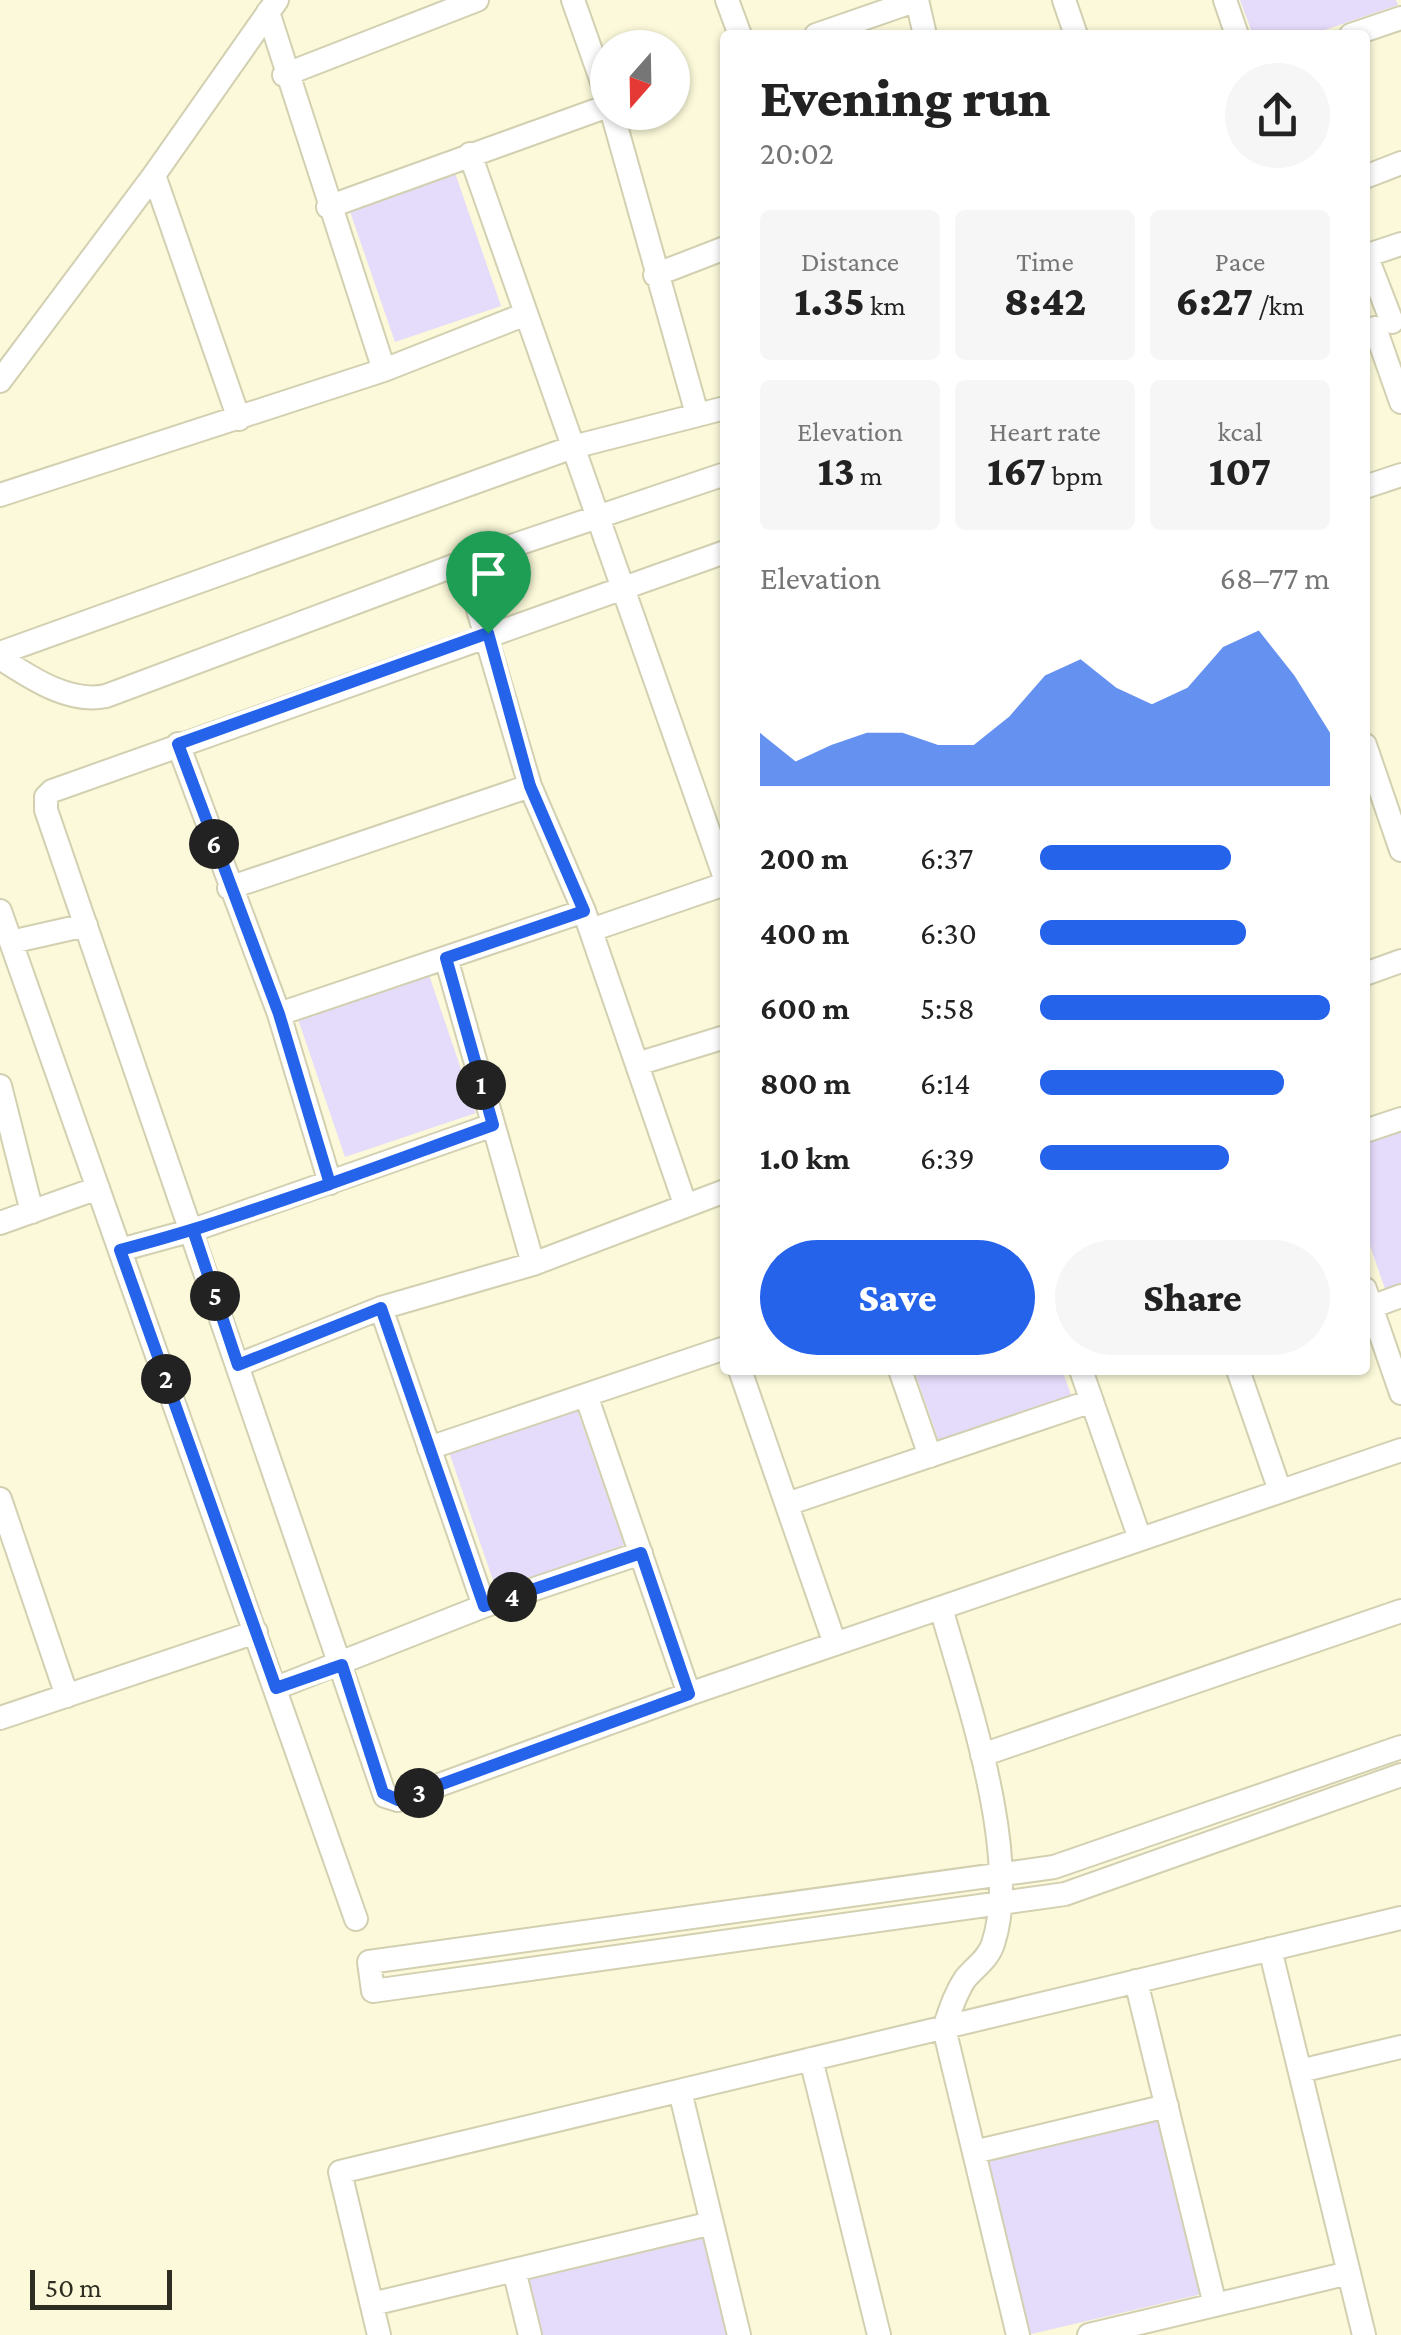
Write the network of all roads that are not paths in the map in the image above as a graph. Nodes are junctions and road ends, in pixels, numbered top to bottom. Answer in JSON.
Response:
{"nodes":[{"id":1,"x":478,"y":0,"type":"edge"},
{"id":2,"x":573,"y":0,"type":"edge"},
{"id":3,"x":728,"y":0,"type":"edge"},
{"id":4,"x":917,"y":0,"type":"edge"},
{"id":5,"x":1064,"y":0,"type":"edge"},
{"id":6,"x":1225,"y":0,"type":"edge"},
{"id":7,"x":272,"y":6,"type":"edge"},
{"id":8,"x":1401,"y":18,"type":"edge"},
{"id":9,"x":738,"y":30,"type":"edge"},
{"id":10,"x":830,"y":30,"type":"edge"},
{"id":11,"x":924,"y":30,"type":"edge"},
{"id":12,"x":1074,"y":30,"type":"edge"},
{"id":13,"x":1235,"y":30,"type":"edge"},
{"id":14,"x":1366,"y":30,"type":"edge"},
{"id":15,"x":590,"y":48,"type":"edge"},
{"id":16,"x":284,"y":75,"type":"junction"},
{"id":17,"x":590,"y":116,"type":"edge"},
{"id":18,"x":615,"y":130,"type":"edge"},
{"id":19,"x":470,"y":154,"type":"junction"},
{"id":20,"x":1401,"y":164,"type":"edge"},
{"id":21,"x":154,"y":175,"type":"junction"},
{"id":22,"x":1370,"y":175,"type":"edge"},
{"id":23,"x":328,"y":207,"type":"junction"},
{"id":24,"x":1401,"y":244,"type":"edge"},
{"id":25,"x":720,"y":250,"type":"edge"},
{"id":26,"x":1370,"y":255,"type":"edge"},
{"id":27,"x":1370,"y":272,"type":"edge"},
{"id":28,"x":655,"y":275,"type":"junction"},
{"id":29,"x":526,"y":314,"type":"junction"},
{"id":30,"x":1383,"y":325,"type":"edge"},
{"id":31,"x":384,"y":370,"type":"junction"},
{"id":32,"x":0,"y":381,"type":"edge"},
{"id":33,"x":1401,"y":402,"type":"edge"},
{"id":34,"x":720,"y":409,"type":"edge"},
{"id":35,"x":697,"y":414,"type":"junction"},
{"id":36,"x":239,"y":419,"type":"junction"},
{"id":37,"x":573,"y":447,"type":"junction"},
{"id":38,"x":1401,"y":475,"type":"edge"},
{"id":39,"x":720,"y":476,"type":"edge"},
{"id":40,"x":1370,"y":486,"type":"edge"},
{"id":41,"x":0,"y":495,"type":"edge"},
{"id":42,"x":598,"y":517,"type":"junction"},
{"id":43,"x":720,"y":554,"type":"edge"},
{"id":44,"x":464,"y":562,"type":"junction"},
{"id":45,"x":622,"y":587,"type":"junction"},
{"id":46,"x":488,"y":633,"type":"junction"},
{"id":47,"x":0,"y":656,"type":"edge"},
{"id":48,"x":178,"y":744,"type":"junction"},
{"id":49,"x":1370,"y":760,"type":"edge"},
{"id":50,"x":530,"y":786,"type":"junction"},
{"id":51,"x":1388,"y":812,"type":"junction"},
{"id":52,"x":1370,"y":818,"type":"edge"},
{"id":53,"x":1401,"y":850,"type":"edge"},
{"id":54,"x":720,"y":868,"type":"edge"},
{"id":55,"x":720,"y":883,"type":"edge"},
{"id":56,"x":229,"y":888,"type":"junction"},
{"id":57,"x":0,"y":911,"type":"edge"},
{"id":58,"x":587,"y":921,"type":"junction"},
{"id":59,"x":86,"y":925,"type":"junction"},
{"id":60,"x":11,"y":942,"type":"junction"},
{"id":61,"x":446,"y":958,"type":"junction"},
{"id":62,"x":1401,"y":962,"type":"edge"},
{"id":63,"x":1370,"y":972,"type":"edge"},
{"id":64,"x":279,"y":1014,"type":"junction"},
{"id":65,"x":720,"y":1039,"type":"edge"},
{"id":66,"x":637,"y":1064,"type":"junction"},
{"id":67,"x":0,"y":1087,"type":"edge"},
{"id":68,"x":1401,"y":1119,"type":"edge"},
{"id":69,"x":493,"y":1125,"type":"junction"},
{"id":70,"x":1370,"y":1129,"type":"edge"},
{"id":71,"x":330,"y":1184,"type":"junction"},
{"id":72,"x":98,"y":1188,"type":"junction"},
{"id":73,"x":720,"y":1193,"type":"edge"},
{"id":74,"x":685,"y":1204,"type":"junction"},
{"id":75,"x":32,"y":1212,"type":"junction"},
{"id":76,"x":0,"y":1223,"type":"edge"},
{"id":77,"x":193,"y":1230,"type":"junction"},
{"id":78,"x":120,"y":1250,"type":"junction"},
{"id":79,"x":533,"y":1264,"type":"junction"},
{"id":80,"x":1401,"y":1296,"type":"edge"},
{"id":81,"x":1370,"y":1298,"type":"edge"},
{"id":82,"x":1370,"y":1304,"type":"edge"},
{"id":83,"x":381,"y":1308,"type":"junction"},
{"id":84,"x":720,"y":1350,"type":"edge"},
{"id":85,"x":238,"y":1365,"type":"junction"},
{"id":86,"x":742,"y":1375,"type":"edge"},
{"id":87,"x":902,"y":1375,"type":"edge"},
{"id":88,"x":1083,"y":1375,"type":"edge"},
{"id":89,"x":1240,"y":1375,"type":"edge"},
{"id":90,"x":1401,"y":1394,"type":"edge"},
{"id":91,"x":586,"y":1395,"type":"junction"},
{"id":92,"x":1092,"y":1401,"type":"junction"},
{"id":93,"x":430,"y":1448,"type":"junction"},
{"id":94,"x":1401,"y":1450,"type":"edge"},
{"id":95,"x":930,"y":1456,"type":"junction"},
{"id":96,"x":1280,"y":1492,"type":"junction"},
{"id":97,"x":0,"y":1499,"type":"edge"},
{"id":98,"x":787,"y":1504,"type":"junction"},
{"id":99,"x":1140,"y":1540,"type":"junction"},
{"id":100,"x":641,"y":1553,"type":"junction"},
{"id":101,"x":484,"y":1606,"type":"junction"},
{"id":102,"x":941,"y":1608,"type":"junction"},
{"id":103,"x":1401,"y":1611,"type":"edge"},
{"id":104,"x":256,"y":1632,"type":"junction"},
{"id":105,"x":835,"y":1644,"type":"junction"},
{"id":106,"x":342,"y":1665,"type":"junction"},
{"id":107,"x":276,"y":1688,"type":"junction"},
{"id":108,"x":689,"y":1694,"type":"junction"},
{"id":109,"x":67,"y":1696,"type":"junction"},
{"id":110,"x":0,"y":1718,"type":"edge"},
{"id":111,"x":1401,"y":1747,"type":"edge"},
{"id":112,"x":982,"y":1756,"type":"junction"},
{"id":113,"x":1401,"y":1775,"type":"edge"},
{"id":114,"x":1002,"y":1874,"type":"junction"},
{"id":115,"x":1002,"y":1903,"type":"junction"},
{"id":116,"x":356,"y":1918,"type":"dead end"},
{"id":117,"x":1401,"y":1918,"type":"edge"},
{"id":118,"x":1270,"y":1950,"type":"junction"},
{"id":119,"x":1136,"y":1982,"type":"junction"},
{"id":120,"x":944,"y":2028,"type":"junction"},
{"id":121,"x":1401,"y":2047,"type":"edge"},
{"id":122,"x":811,"y":2059,"type":"junction"},
{"id":123,"x":1300,"y":2071,"type":"junction"},
{"id":124,"x":680,"y":2091,"type":"junction"},
{"id":125,"x":1167,"y":2106,"type":"junction"},
{"id":126,"x":974,"y":2152,"type":"junction"},
{"id":127,"x":712,"y":2223,"type":"junction"},
{"id":128,"x":514,"y":2270,"type":"junction"},
{"id":129,"x":1349,"y":2273,"type":"junction"},
{"id":130,"x":372,"y":2304,"type":"junction"},
{"id":131,"x":1216,"y":2305,"type":"junction"},
{"id":132,"x":379,"y":2335,"type":"edge"},
{"id":133,"x":530,"y":2335,"type":"edge"},
{"id":134,"x":739,"y":2335,"type":"edge"},
{"id":135,"x":878,"y":2335,"type":"edge"},
{"id":136,"x":1018,"y":2335,"type":"edge"},
{"id":137,"x":1090,"y":2335,"type":"edge"},
{"id":138,"x":1364,"y":2335,"type":"edge"}],
"edges":[{"from":1,"to":16,"type":"street"},
{"from":2,"to":15,"type":"street"},
{"from":3,"to":9,"type":"street"},
{"from":4,"to":10,"type":"street"},
{"from":4,"to":11,"type":"street"},
{"from":5,"to":12,"type":"street"},
{"from":6,"to":13,"type":"street"},
{"from":7,"to":16,"type":"street"},
{"from":7,"to":21,"type":"street"},
{"from":8,"to":14,"type":"street"},
{"from":16,"to":23,"type":"street"},
{"from":17,"to":19,"type":"street"},
{"from":18,"to":28,"type":"street"},
{"from":19,"to":23,"type":"street"},
{"from":19,"to":29,"type":"street"},
{"from":20,"to":22,"type":"street"},
{"from":21,"to":32,"type":"street"},
{"from":21,"to":36,"type":"street"},
{"from":23,"to":31,"type":"street"},
{"from":24,"to":26,"type":"street"},
{"from":25,"to":28,"type":"street"},
{"from":27,"to":30,"type":"street"},
{"from":28,"to":35,"type":"street"},
{"from":29,"to":31,"type":"street"},
{"from":29,"to":37,"type":"street"},
{"from":30,"to":33,"type":"street"},
{"from":31,"to":36,"type":"street"},
{"from":34,"to":35,"type":"street"},
{"from":35,"to":37,"type":"street"},
{"from":36,"to":41,"type":"street"},
{"from":37,"to":42,"type":"street"},
{"from":37,"to":47,"type":"street"},
{"from":38,"to":40,"type":"street"},
{"from":39,"to":42,"type":"street"},
{"from":42,"to":44,"type":"street"},
{"from":42,"to":45,"type":"street"},
{"from":43,"to":45,"type":"street"},
{"from":44,"to":46,"type":"street"},
{"from":44,"to":47,"type":"street"},
{"from":45,"to":46,"type":"street"},
{"from":45,"to":54,"type":"street"},
{"from":46,"to":48,"type":"street"},
{"from":46,"to":50,"type":"street"},
{"from":48,"to":56,"type":"street"},
{"from":48,"to":59,"type":"street"},
{"from":49,"to":51,"type":"street"},
{"from":50,"to":56,"type":"street"},
{"from":50,"to":58,"type":"street"},
{"from":51,"to":52,"type":"street"},
{"from":51,"to":53,"type":"street"},
{"from":55,"to":58,"type":"street"},
{"from":56,"to":64,"type":"street"},
{"from":57,"to":60,"type":"street"},
{"from":58,"to":61,"type":"street"},
{"from":58,"to":66,"type":"street"},
{"from":59,"to":60,"type":"street"},
{"from":59,"to":77,"type":"street"},
{"from":60,"to":72,"type":"street"},
{"from":61,"to":64,"type":"street"},
{"from":61,"to":69,"type":"street"},
{"from":62,"to":63,"type":"street"},
{"from":64,"to":71,"type":"street"},
{"from":65,"to":66,"type":"street"},
{"from":66,"to":74,"type":"street"},
{"from":67,"to":75,"type":"street"},
{"from":68,"to":70,"type":"street"},
{"from":69,"to":71,"type":"street"},
{"from":69,"to":79,"type":"street"},
{"from":71,"to":77,"type":"street"},
{"from":72,"to":75,"type":"street"},
{"from":72,"to":78,"type":"street"},
{"from":73,"to":74,"type":"street"},
{"from":74,"to":79,"type":"street"},
{"from":75,"to":76,"type":"street"},
{"from":77,"to":78,"type":"street"},
{"from":77,"to":85,"type":"street"},
{"from":78,"to":104,"type":"street"},
{"from":79,"to":83,"type":"street"},
{"from":80,"to":81,"type":"street"},
{"from":82,"to":90,"type":"street"},
{"from":83,"to":85,"type":"street"},
{"from":83,"to":93,"type":"street"},
{"from":84,"to":91,"type":"street"},
{"from":85,"to":106,"type":"street"},
{"from":86,"to":98,"type":"street"},
{"from":87,"to":95,"type":"street"},
{"from":88,"to":92,"type":"street"},
{"from":89,"to":96,"type":"street"},
{"from":91,"to":93,"type":"street"},
{"from":91,"to":100,"type":"street"},
{"from":92,"to":95,"type":"street"},
{"from":92,"to":99,"type":"street"},
{"from":93,"to":101,"type":"street"},
{"from":94,"to":96,"type":"street"},
{"from":95,"to":98,"type":"street"},
{"from":96,"to":99,"type":"street"},
{"from":97,"to":109,"type":"street"},
{"from":98,"to":105,"type":"street"},
{"from":99,"to":102,"type":"street"},
{"from":100,"to":101,"type":"street"},
{"from":100,"to":108,"type":"street"},
{"from":101,"to":106,"type":"street"},
{"from":102,"to":105,"type":"street"},
{"from":102,"to":112,"type":"street"},
{"from":103,"to":112,"type":"street"},
{"from":104,"to":107,"type":"street"},
{"from":104,"to":109,"type":"street"},
{"from":105,"to":108,"type":"street"},
{"from":106,"to":107,"type":"street"},
{"from":106,"to":108,"type":"street"},
{"from":107,"to":116,"type":"street"},
{"from":109,"to":110,"type":"street"},
{"from":111,"to":114,"type":"street"},
{"from":112,"to":114,"type":"street"},
{"from":113,"to":115,"type":"street"},
{"from":114,"to":115,"type":"street"},
{"from":114,"to":115,"type":"street"},
{"from":115,"to":120,"type":"street"},
{"from":117,"to":118,"type":"street"},
{"from":118,"to":119,"type":"street"},
{"from":118,"to":123,"type":"street"},
{"from":119,"to":120,"type":"street"},
{"from":119,"to":125,"type":"street"},
{"from":120,"to":122,"type":"street"},
{"from":120,"to":126,"type":"street"},
{"from":121,"to":123,"type":"street"},
{"from":122,"to":124,"type":"street"},
{"from":122,"to":135,"type":"street"},
{"from":123,"to":129,"type":"street"},
{"from":124,"to":127,"type":"street"},
{"from":124,"to":130,"type":"street"},
{"from":125,"to":126,"type":"street"},
{"from":125,"to":131,"type":"street"},
{"from":126,"to":136,"type":"street"},
{"from":127,"to":128,"type":"street"},
{"from":127,"to":134,"type":"street"},
{"from":128,"to":130,"type":"street"},
{"from":128,"to":133,"type":"street"},
{"from":129,"to":131,"type":"street"},
{"from":129,"to":138,"type":"street"},
{"from":130,"to":132,"type":"street"},
{"from":131,"to":137,"type":"street"}]}
